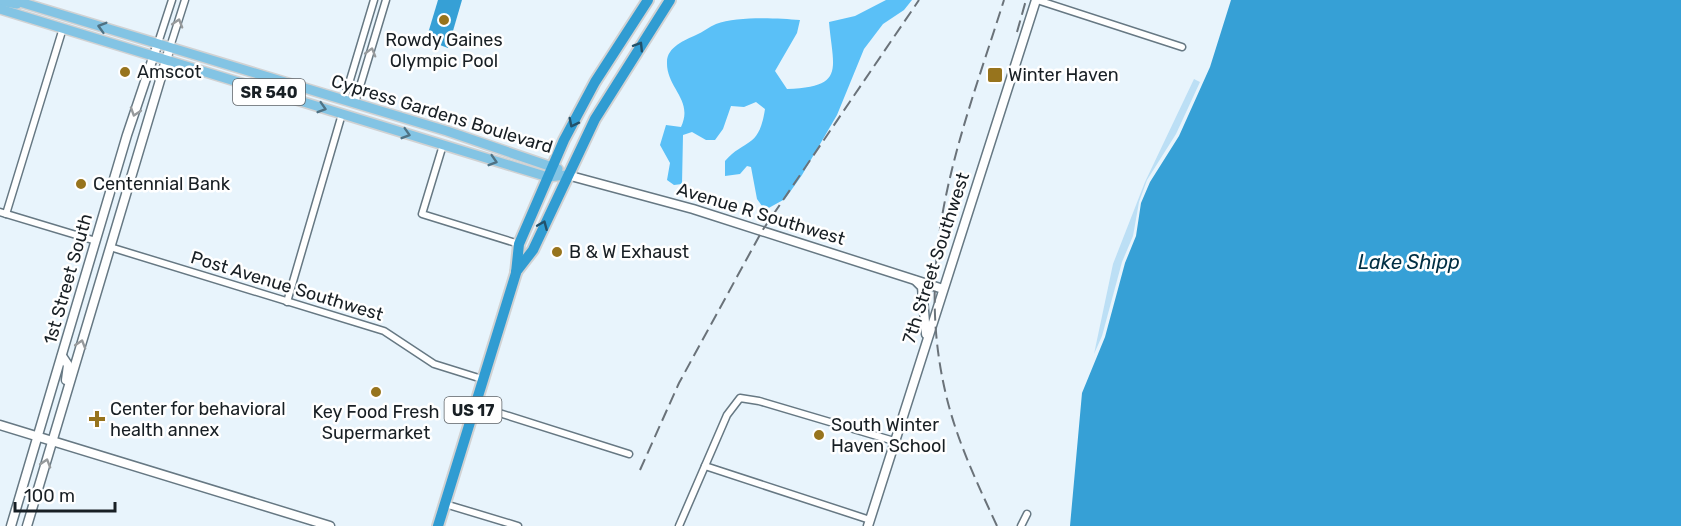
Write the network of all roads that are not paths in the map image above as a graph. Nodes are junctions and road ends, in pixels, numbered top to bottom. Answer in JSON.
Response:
{"nodes":[{"id":1,"x":172,"y":0,"type":"edge"},
{"id":2,"x":184,"y":0,"type":"edge"},
{"id":3,"x":374,"y":0,"type":"edge"},
{"id":4,"x":648,"y":0,"type":"edge"},
{"id":5,"x":670,"y":0,"type":"edge"},
{"id":6,"x":1037,"y":0,"type":"edge"},
{"id":7,"x":17,"y":1,"type":"edge"},
{"id":8,"x":384,"y":1,"type":"edge"},
{"id":9,"x":0,"y":2,"type":"edge"},
{"id":10,"x":0,"y":9,"type":"edge"},
{"id":11,"x":16,"y":14,"type":"junction"},
{"id":12,"x":63,"y":15,"type":"junction"},
{"id":13,"x":63,"y":28,"type":"junction"},
{"id":14,"x":158,"y":43,"type":"junction"},
{"id":15,"x":170,"y":47,"type":"junction"},
{"id":16,"x":1182,"y":47,"type":"dead end"},
{"id":17,"x":154,"y":57,"type":"junction"},
{"id":18,"x":166,"y":60,"type":"junction"},
{"id":19,"x":344,"y":100,"type":"junction"},
{"id":20,"x":355,"y":103,"type":"junction"},
{"id":21,"x":342,"y":114,"type":"junction"},
{"id":22,"x":443,"y":145,"type":"junction"},
{"id":23,"x":553,"y":165,"type":"junction"},
{"id":24,"x":567,"y":176,"type":"junction"},
{"id":25,"x":548,"y":177,"type":"junction"},
{"id":26,"x":3,"y":213,"type":"edge"},
{"id":27,"x":96,"y":241,"type":"junction"},
{"id":28,"x":519,"y":244,"type":"junction"},
{"id":29,"x":110,"y":247,"type":"junction"},
{"id":30,"x":516,"y":273,"type":"junction"},
{"id":31,"x":915,"y":280,"type":"junction"},
{"id":32,"x":944,"y":289,"type":"junction"},
{"id":33,"x":287,"y":302,"type":"junction"},
{"id":34,"x":927,"y":339,"type":"junction"},
{"id":35,"x":62,"y":356,"type":"junction"},
{"id":36,"x":482,"y":379,"type":"junction"},
{"id":37,"x":66,"y":395,"type":"junction"},
{"id":38,"x":474,"y":405,"type":"junction"},
{"id":39,"x":0,"y":425,"type":"edge"},
{"id":40,"x":39,"y":436,"type":"junction"},
{"id":41,"x":53,"y":440,"type":"junction"},
{"id":42,"x":894,"y":441,"type":"junction"},
{"id":43,"x":629,"y":454,"type":"dead end"},
{"id":44,"x":705,"y":466,"type":"junction"},
{"id":45,"x":445,"y":504,"type":"junction"},
{"id":46,"x":1027,"y":514,"type":"dead end"},
{"id":47,"x":869,"y":523,"type":"edge"},
{"id":48,"x":11,"y":526,"type":"edge"},
{"id":49,"x":27,"y":526,"type":"edge"},
{"id":50,"x":330,"y":526,"type":"edge"},
{"id":51,"x":438,"y":526,"type":"edge"},
{"id":52,"x":518,"y":526,"type":"edge"},
{"id":53,"x":679,"y":526,"type":"edge"},
{"id":54,"x":1022,"y":526,"type":"edge"}],
"edges":[{"from":1,"to":14,"type":"street"},
{"from":15,"to":2,"type":"street","one_way":true},
{"from":3,"to":19,"type":"street"},
{"from":4,"to":23,"type":"highway","number":"US 17","one_way":true},
{"from":24,"to":5,"type":"highway","number":"US 17","one_way":true},
{"from":6,"to":16,"type":"street"},
{"from":6,"to":32,"type":"street","name":"7th Street Southwest"},
{"from":7,"to":9,"type":"main road","name":"Cypress Gardens Boulevard"},
{"from":7,"to":12,"type":"main road","name":"Cypress Gardens Boulevard","number":"SR 540"},
{"from":20,"to":8,"type":"street","one_way":true},
{"from":10,"to":11,"type":"main road","name":"Cypress Gardens Boulevard","number":"SR 540"},
{"from":11,"to":12,"type":"main road"},
{"from":11,"to":13,"type":"main road","name":"Cypress Gardens Boulevard","number":"SR 540"},
{"from":14,"to":12,"type":"main road","name":"Cypress Gardens Boulevard","number":"SR 540","one_way":true},
{"from":13,"to":17,"type":"main road","name":"Cypress Gardens Boulevard","number":"SR 540"},
{"from":13,"to":26,"type":"street"},
{"from":14,"to":15,"type":"main road","name":"Cypress Gardens Boulevard","number":"SR 540"},
{"from":14,"to":17,"type":"street","name":"1st Street South"},
{"from":15,"to":18,"type":"street","name":"1st Street South"},
{"from":15,"to":19,"type":"main road","name":"Cypress Gardens Boulevard","number":"SR 540"},
{"from":17,"to":18,"type":"main road","name":"Cypress Gardens Boulevard","number":"SR 540"},
{"from":17,"to":27,"type":"street","name":"1st Street South","one_way":true},
{"from":18,"to":21,"type":"main road","name":"Cypress Gardens Boulevard","number":"SR 540","one_way":true},
{"from":18,"to":29,"type":"street","name":"1st Street South"},
{"from":19,"to":20,"type":"main road","name":"Cypress Gardens Boulevard","number":"SR 540"},
{"from":20,"to":23,"type":"main road","name":"Cypress Gardens Boulevard","number":"SR 540"},
{"from":21,"to":22,"type":"main road","name":"Cypress Gardens Boulevard","number":"SR 540","one_way":true},
{"from":21,"to":33,"type":"street"},
{"from":22,"to":25,"type":"main road","name":"Cypress Gardens Boulevard","number":"SR 540","one_way":true},
{"from":22,"to":28,"type":"street"},
{"from":23,"to":24,"type":"main road","name":"Cypress Gardens Boulevard","number":"SR 540"},
{"from":23,"to":25,"type":"highway","number":"US 17"},
{"from":24,"to":25,"type":"main road","name":"Cypress Gardens Boulevard","number":"SR 540"},
{"from":30,"to":24,"type":"highway","number":"US 17","one_way":true},
{"from":24,"to":31,"type":"street","name":"Avenue R Southwest"},
{"from":25,"to":28,"type":"highway","number":"US 17"},
{"from":26,"to":27,"type":"street"},
{"from":27,"to":35,"type":"street","name":"1st Street South"},
{"from":28,"to":30,"type":"highway","number":"US 17"},
{"from":29,"to":33,"type":"street","name":"Post Avenue Southwest"},
{"from":37,"to":29,"type":"street","name":"1st Street South","one_way":true},
{"from":30,"to":36,"type":"highway","number":"US 17"},
{"from":31,"to":32,"type":"street","name":"Avenue R Southwest"},
{"from":31,"to":34,"type":"street"},
{"from":32,"to":34,"type":"street","name":"7th Street Southwest"},
{"from":33,"to":36,"type":"street","name":"Post Avenue Southwest"},
{"from":34,"to":42,"type":"street","name":"7th Street Southwest"},
{"from":35,"to":37,"type":"street"},
{"from":35,"to":40,"type":"street","name":"1st Street South"},
{"from":36,"to":38,"type":"highway","number":"US 17"},
{"from":37,"to":41,"type":"street","name":"1st Street South"},
{"from":38,"to":43,"type":"street"},
{"from":38,"to":45,"type":"highway","number":"US 17"},
{"from":39,"to":40,"type":"street"},
{"from":40,"to":41,"type":"street"},
{"from":40,"to":48,"type":"street","name":"1st Street South"},
{"from":49,"to":41,"type":"street","name":"1st Street South","one_way":true},
{"from":41,"to":50,"type":"street"},
{"from":42,"to":44,"type":"street"},
{"from":42,"to":47,"type":"street","name":"7th Street Southwest"},
{"from":44,"to":47,"type":"street"},
{"from":44,"to":53,"type":"street"},
{"from":45,"to":51,"type":"highway","number":"US 17"},
{"from":45,"to":52,"type":"street"},
{"from":46,"to":54,"type":"street"}]}
